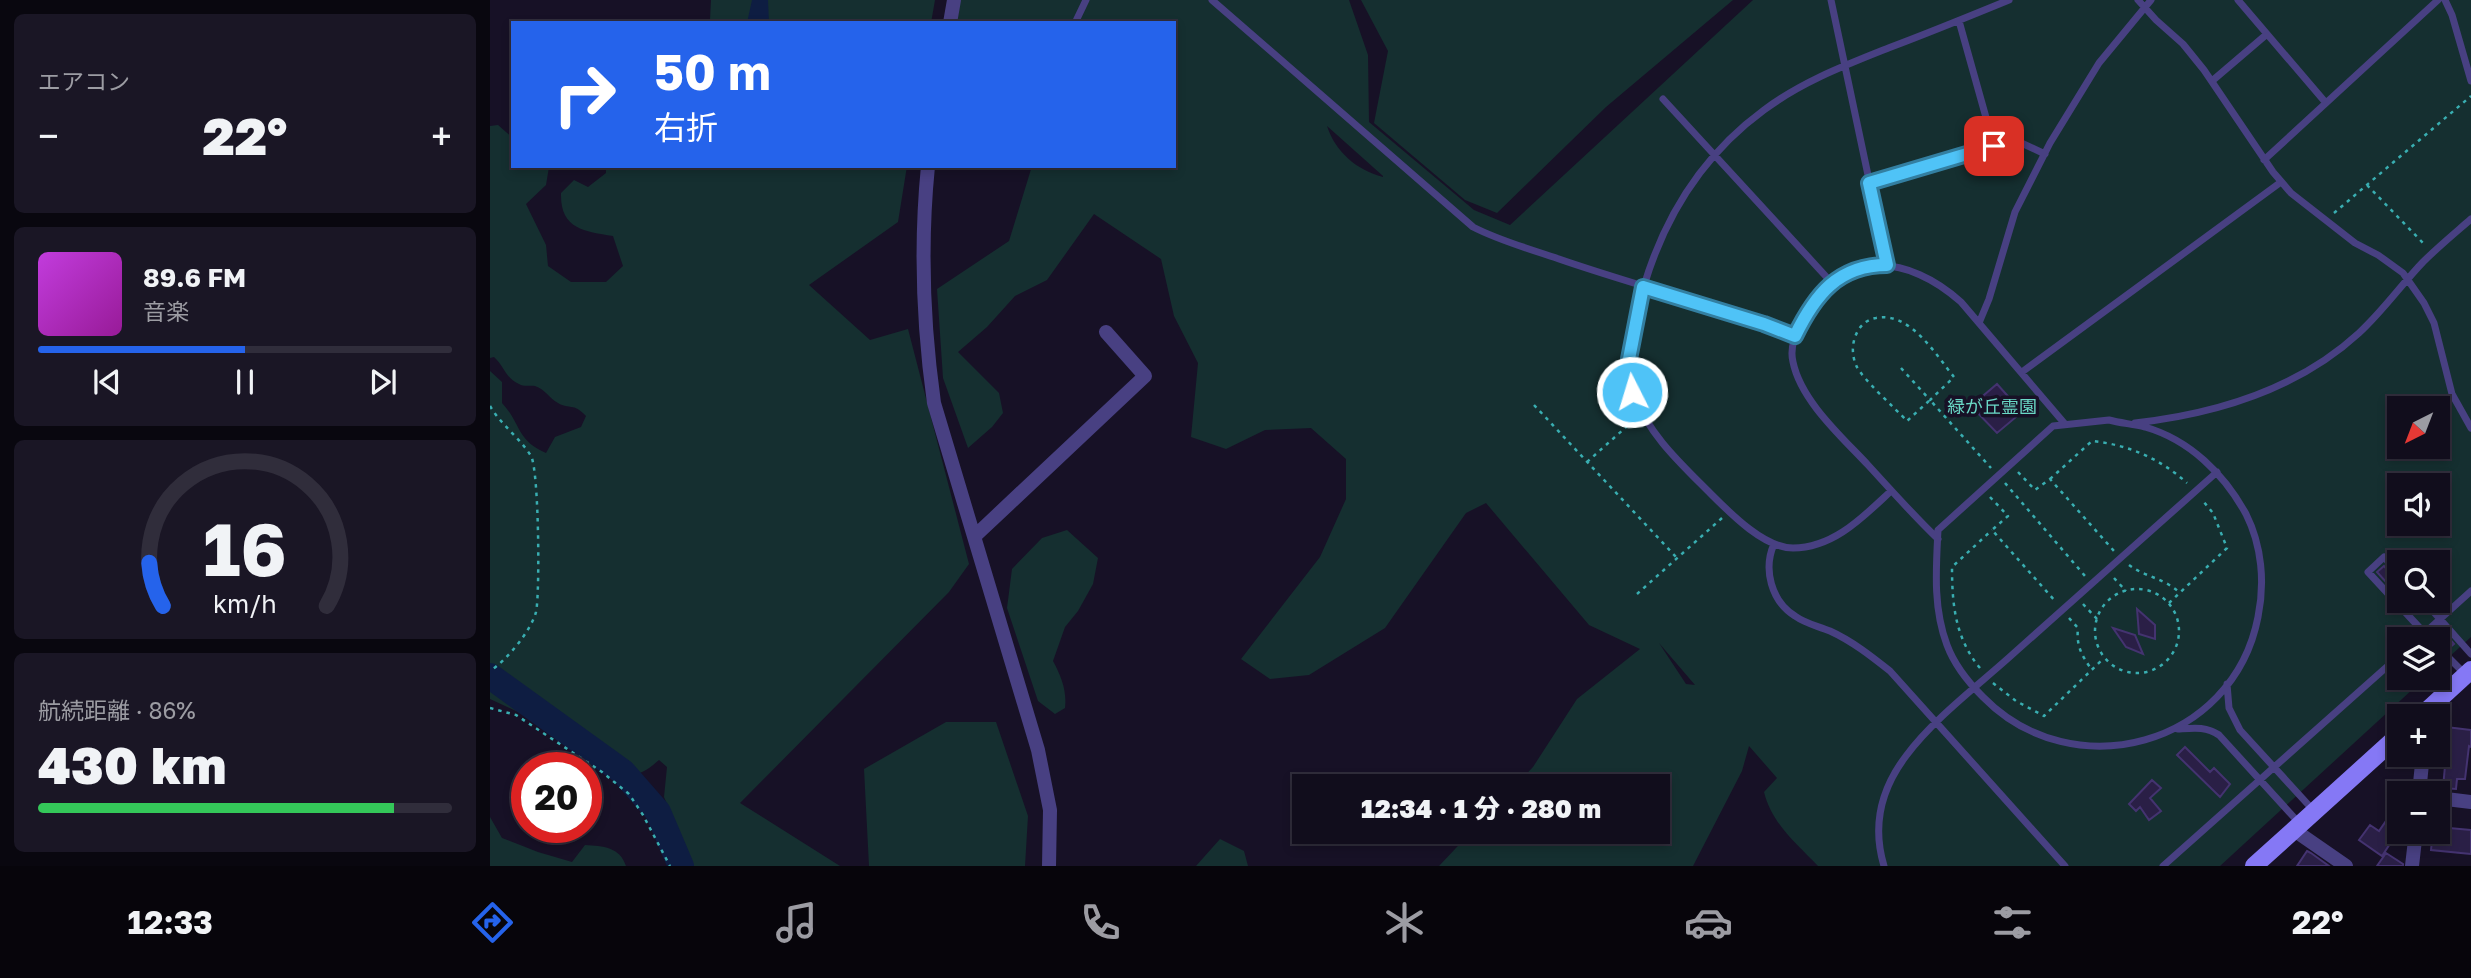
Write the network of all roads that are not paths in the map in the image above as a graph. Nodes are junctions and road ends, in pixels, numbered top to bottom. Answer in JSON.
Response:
{"nodes":[{"id":1,"x":954,"y":0,"type":"edge"},
{"id":2,"x":1086,"y":0,"type":"edge"},
{"id":3,"x":1212,"y":0,"type":"edge"},
{"id":4,"x":1831,"y":0,"type":"edge"},
{"id":5,"x":2009,"y":0,"type":"edge"},
{"id":6,"x":2137,"y":0,"type":"edge"},
{"id":7,"x":2151,"y":0,"type":"edge"},
{"id":8,"x":2238,"y":0,"type":"edge"},
{"id":9,"x":2438,"y":0,"type":"edge"},
{"id":10,"x":2445,"y":0,"type":"edge"},
{"id":11,"x":2145,"y":7,"type":"junction"},
{"id":12,"x":950,"y":21,"type":"edge"},
{"id":13,"x":1076,"y":21,"type":"edge"},
{"id":14,"x":1959,"y":21,"type":"junction"},
{"id":15,"x":2267,"y":34,"type":"junction"},
{"id":16,"x":1845,"y":65,"type":"junction"},
{"id":17,"x":2212,"y":81,"type":"junction"},
{"id":18,"x":2471,"y":81,"type":"edge"},
{"id":19,"x":1663,"y":99,"type":"dead end"},
{"id":20,"x":2326,"y":103,"type":"junction"},
{"id":21,"x":1994,"y":146,"type":"junction"},
{"id":22,"x":2045,"y":154,"type":"junction"},
{"id":23,"x":1715,"y":155,"type":"junction"},
{"id":24,"x":2264,"y":160,"type":"junction"},
{"id":25,"x":929,"y":168,"type":"edge"},
{"id":26,"x":2281,"y":182,"type":"junction"},
{"id":27,"x":1869,"y":183,"type":"junction"},
{"id":28,"x":2471,"y":219,"type":"edge"},
{"id":29,"x":1887,"y":265,"type":"junction"},
{"id":30,"x":2407,"y":279,"type":"junction"},
{"id":31,"x":1832,"y":283,"type":"junction"},
{"id":32,"x":1643,"y":287,"type":"junction"},
{"id":33,"x":1979,"y":323,"type":"junction"},
{"id":34,"x":1106,"y":332,"type":"dead end"},
{"id":35,"x":1795,"y":336,"type":"junction"},
{"id":36,"x":2022,"y":372,"type":"junction"},
{"id":37,"x":2065,"y":424,"type":"junction"},
{"id":38,"x":2126,"y":424,"type":"junction"},
{"id":39,"x":2471,"y":428,"type":"edge"},
{"id":40,"x":2217,"y":472,"type":"junction"},
{"id":41,"x":1891,"y":491,"type":"junction"},
{"id":42,"x":976,"y":535,"type":"junction"},
{"id":43,"x":1938,"y":539,"type":"junction"},
{"id":44,"x":1774,"y":544,"type":"junction"},
{"id":45,"x":2387,"y":560,"type":"edge"},
{"id":46,"x":2471,"y":591,"type":"edge"},
{"id":47,"x":2387,"y":594,"type":"edge"},
{"id":48,"x":2403,"y":613,"type":"edge"},
{"id":49,"x":2435,"y":613,"type":"edge"},
{"id":50,"x":2440,"y":619,"type":"junction"},
{"id":51,"x":2415,"y":627,"type":"edge"},
{"id":52,"x":2433,"y":627,"type":"edge"},
{"id":53,"x":2471,"y":654,"type":"edge"},
{"id":54,"x":2450,"y":657,"type":"edge"},
{"id":55,"x":2387,"y":667,"type":"edge"},
{"id":56,"x":2468,"y":673,"type":"edge"},
{"id":57,"x":2227,"y":684,"type":"junction"},
{"id":58,"x":1974,"y":688,"type":"junction"},
{"id":59,"x":2435,"y":704,"type":"edge"},
{"id":60,"x":1937,"y":723,"type":"junction"},
{"id":61,"x":2172,"y":730,"type":"junction"},
{"id":62,"x":2387,"y":746,"type":"edge"},
{"id":63,"x":2274,"y":769,"type":"junction"},
{"id":64,"x":2260,"y":780,"type":"junction"},
{"id":65,"x":2450,"y":800,"type":"edge"},
{"id":66,"x":2471,"y":802,"type":"edge"},
{"id":67,"x":2315,"y":811,"type":"junction"},
{"id":68,"x":2297,"y":827,"type":"junction"},
{"id":69,"x":2415,"y":844,"type":"edge"},
{"id":70,"x":1049,"y":866,"type":"edge"},
{"id":71,"x":1884,"y":866,"type":"edge"},
{"id":72,"x":2065,"y":866,"type":"edge"},
{"id":73,"x":2163,"y":866,"type":"edge"},
{"id":74,"x":2254,"y":866,"type":"edge"},
{"id":75,"x":2346,"y":866,"type":"edge"},
{"id":76,"x":2412,"y":866,"type":"edge"}],
"edges":[{"from":1,"to":12,"type":"street"},
{"from":2,"to":13,"type":"lane"},
{"from":3,"to":32,"type":"lane"},
{"from":4,"to":16,"type":"lane"},
{"from":5,"to":14,"type":"lane"},
{"from":6,"to":11,"type":"lane"},
{"from":7,"to":11,"type":"lane"},
{"from":8,"to":15,"type":"lane"},
{"from":9,"to":20,"type":"lane"},
{"from":10,"to":18,"type":"lane"},
{"from":11,"to":17,"type":"lane"},
{"from":11,"to":22,"type":"lane"},
{"from":14,"to":16,"type":"lane"},
{"from":14,"to":21,"type":"lane"},
{"from":15,"to":17,"type":"lane"},
{"from":15,"to":20,"type":"lane"},
{"from":16,"to":23,"type":"lane"},
{"from":16,"to":27,"type":"lane"},
{"from":17,"to":24,"type":"lane"},
{"from":19,"to":23,"type":"lane"},
{"from":20,"to":24,"type":"lane"},
{"from":21,"to":22,"type":"lane"},
{"from":21,"to":27,"type":"lane"},
{"from":22,"to":33,"type":"lane"},
{"from":23,"to":31,"type":"lane"},
{"from":23,"to":32,"type":"lane"},
{"from":24,"to":26,"type":"lane"},
{"from":25,"to":42,"type":"street"},
{"from":26,"to":30,"type":"lane"},
{"from":26,"to":36,"type":"lane"},
{"from":27,"to":29,"type":"lane"},
{"from":28,"to":30,"type":"lane"},
{"from":29,"to":31,"type":"lane"},
{"from":29,"to":33,"type":"lane"},
{"from":30,"to":38,"type":"lane"},
{"from":30,"to":39,"type":"lane"},
{"from":31,"to":35,"type":"lane"},
{"from":32,"to":35,"type":"lane"},
{"from":32,"to":44,"type":"lane"},
{"from":33,"to":36,"type":"lane"},
{"from":34,"to":42,"type":"street"},
{"from":35,"to":41,"type":"lane"},
{"from":36,"to":37,"type":"lane"},
{"from":37,"to":38,"type":"lane"},
{"from":37,"to":43,"type":"lane"},
{"from":38,"to":40,"type":"lane"},
{"from":40,"to":57,"type":"lane"},
{"from":40,"to":58,"type":"lane"},
{"from":41,"to":43,"type":"lane"},
{"from":41,"to":44,"type":"lane"},
{"from":42,"to":70,"type":"street"},
{"from":43,"to":58,"type":"lane"},
{"from":44,"to":60,"type":"lane"},
{"from":45,"to":47,"type":"lane"},
{"from":46,"to":50,"type":"lane"},
{"from":48,"to":51,"type":"lane"},
{"from":49,"to":50,"type":"lane"},
{"from":50,"to":52,"type":"lane"},
{"from":50,"to":53,"type":"lane"},
{"from":54,"to":56,"type":"lane"},
{"from":55,"to":63,"type":"lane"},
{"from":56,"to":59,"type":"street"},
{"from":57,"to":61,"type":"lane"},
{"from":57,"to":63,"type":"lane"},
{"from":58,"to":60,"type":"lane"},
{"from":58,"to":61,"type":"lane"},
{"from":60,"to":71,"type":"lane"},
{"from":60,"to":72,"type":"lane"},
{"from":61,"to":64,"type":"lane"},
{"from":62,"to":67,"type":"street"},
{"from":63,"to":64,"type":"lane"},
{"from":63,"to":67,"type":"lane"},
{"from":64,"to":68,"type":"lane"},
{"from":64,"to":73,"type":"lane"},
{"from":65,"to":66,"type":"street"},
{"from":67,"to":68,"type":"street"},
{"from":68,"to":74,"type":"street"},
{"from":68,"to":75,"type":"street"},
{"from":69,"to":76,"type":"street"}]}
